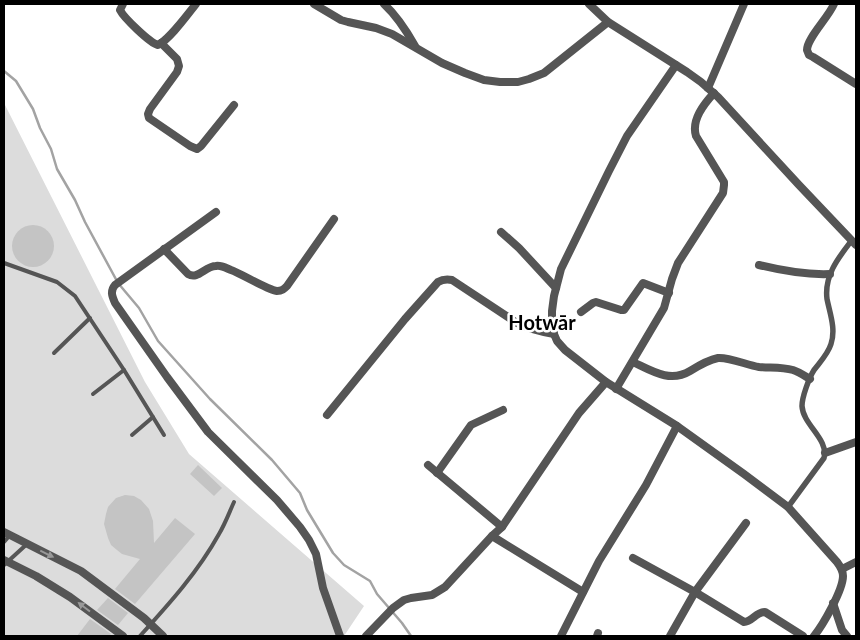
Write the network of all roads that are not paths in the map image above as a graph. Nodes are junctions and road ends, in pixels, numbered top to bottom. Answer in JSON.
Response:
{"nodes":[{"id":1,"x":123,"y":4,"type":"edge"},
{"id":2,"x":196,"y":4,"type":"edge"},
{"id":3,"x":314,"y":4,"type":"edge"},
{"id":4,"x":384,"y":4,"type":"edge"},
{"id":5,"x":589,"y":4,"type":"edge"},
{"id":6,"x":744,"y":4,"type":"edge"},
{"id":7,"x":834,"y":4,"type":"edge"},
{"id":8,"x":608,"y":22,"type":"junction"},
{"id":9,"x":161,"y":43,"type":"junction"},
{"id":10,"x":416,"y":48,"type":"junction"},
{"id":11,"x":676,"y":65,"type":"junction"},
{"id":12,"x":856,"y":82,"type":"edge"},
{"id":13,"x":711,"y":91,"type":"junction"},
{"id":14,"x":234,"y":105,"type":"dead end"},
{"id":15,"x":216,"y":212,"type":"dead end"},
{"id":16,"x":334,"y":219,"type":"dead end"},
{"id":17,"x":501,"y":232,"type":"dead end"},
{"id":18,"x":854,"y":242,"type":"edge"},
{"id":19,"x":164,"y":249,"type":"junction"},
{"id":20,"x":4,"y":263,"type":"edge"},
{"id":21,"x":760,"y":265,"type":"dead end"},
{"id":22,"x":830,"y":274,"type":"junction"},
{"id":23,"x":556,"y":288,"type":"junction"},
{"id":24,"x":669,"y":293,"type":"junction"},
{"id":25,"x":581,"y":312,"type":"dead end"},
{"id":26,"x":90,"y":318,"type":"junction"},
{"id":27,"x":554,"y":334,"type":"junction"},
{"id":28,"x":54,"y":352,"type":"dead end"},
{"id":29,"x":633,"y":362,"type":"junction"},
{"id":30,"x":124,"y":370,"type":"junction"},
{"id":31,"x":810,"y":379,"type":"junction"},
{"id":32,"x":606,"y":382,"type":"junction"},
{"id":33,"x":616,"y":389,"type":"junction"},
{"id":34,"x":93,"y":394,"type":"dead end"},
{"id":35,"x":503,"y":410,"type":"dead end"},
{"id":36,"x":327,"y":416,"type":"dead end"},
{"id":37,"x":153,"y":417,"type":"junction"},
{"id":38,"x":677,"y":426,"type":"junction"},
{"id":39,"x":132,"y":435,"type":"dead end"},
{"id":40,"x":164,"y":435,"type":"dead end"},
{"id":41,"x":856,"y":442,"type":"edge"},
{"id":42,"x":825,"y":453,"type":"junction"},
{"id":43,"x":428,"y":466,"type":"dead end"},
{"id":44,"x":437,"y":473,"type":"junction"},
{"id":45,"x":234,"y":502,"type":"dead end"},
{"id":46,"x":788,"y":507,"type":"junction"},
{"id":47,"x":746,"y":522,"type":"dead end"},
{"id":48,"x":502,"y":527,"type":"junction"},
{"id":49,"x":7,"y":534,"type":"edge"},
{"id":50,"x":492,"y":536,"type":"junction"},
{"id":51,"x":4,"y":542,"type":"edge"},
{"id":52,"x":27,"y":544,"type":"junction"},
{"id":53,"x":633,"y":558,"type":"dead end"},
{"id":54,"x":5,"y":562,"type":"edge"},
{"id":55,"x":856,"y":562,"type":"edge"},
{"id":56,"x":842,"y":570,"type":"junction"},
{"id":57,"x":583,"y":592,"type":"junction"},
{"id":58,"x":695,"y":592,"type":"junction"},
{"id":59,"x":833,"y":603,"type":"junction"},
{"id":60,"x":151,"y":625,"type":"junction"},
{"id":61,"x":123,"y":636,"type":"edge"},
{"id":62,"x":140,"y":636,"type":"edge"},
{"id":63,"x":163,"y":636,"type":"edge"},
{"id":64,"x":340,"y":636,"type":"edge"},
{"id":65,"x":366,"y":636,"type":"edge"},
{"id":66,"x":561,"y":636,"type":"edge"},
{"id":67,"x":670,"y":636,"type":"edge"},
{"id":68,"x":803,"y":636,"type":"edge"},
{"id":69,"x":814,"y":636,"type":"edge"},
{"id":70,"x":847,"y":636,"type":"edge"}],
"edges":[{"from":1,"to":9,"type":"street"},
{"from":2,"to":9,"type":"street"},
{"from":3,"to":10,"type":"street"},
{"from":4,"to":10,"type":"street"},
{"from":5,"to":8,"type":"street"},
{"from":6,"to":13,"type":"street"},
{"from":7,"to":12,"type":"street"},
{"from":8,"to":10,"type":"street"},
{"from":8,"to":11,"type":"street"},
{"from":9,"to":14,"type":"street"},
{"from":11,"to":13,"type":"street"},
{"from":11,"to":23,"type":"street"},
{"from":13,"to":18,"type":"street"},
{"from":13,"to":24,"type":"street"},
{"from":15,"to":19,"type":"street"},
{"from":16,"to":19,"type":"street"},
{"from":17,"to":23,"type":"street"},
{"from":18,"to":22,"type":"street"},
{"from":19,"to":64,"type":"street"},
{"from":20,"to":26,"type":"lane"},
{"from":21,"to":22,"type":"street"},
{"from":22,"to":31,"type":"street"},
{"from":23,"to":27,"type":"street"},
{"from":24,"to":25,"type":"street"},
{"from":24,"to":29,"type":"street"},
{"from":26,"to":28,"type":"lane"},
{"from":26,"to":30,"type":"lane"},
{"from":27,"to":32,"type":"street"},
{"from":27,"to":36,"type":"street"},
{"from":29,"to":31,"type":"street"},
{"from":29,"to":33,"type":"street"},
{"from":30,"to":34,"type":"lane"},
{"from":30,"to":37,"type":"lane"},
{"from":31,"to":42,"type":"street"},
{"from":32,"to":33,"type":"street"},
{"from":32,"to":48,"type":"street"},
{"from":33,"to":38,"type":"street"},
{"from":35,"to":44,"type":"street"},
{"from":37,"to":39,"type":"lane"},
{"from":37,"to":40,"type":"lane"},
{"from":38,"to":46,"type":"street"},
{"from":38,"to":57,"type":"street"},
{"from":41,"to":42,"type":"street"},
{"from":42,"to":46,"type":"street"},
{"from":43,"to":44,"type":"street"},
{"from":44,"to":48,"type":"street"},
{"from":45,"to":60,"type":"lane"},
{"from":46,"to":56,"type":"street"},
{"from":47,"to":58,"type":"street"},
{"from":48,"to":50,"type":"street"},
{"from":49,"to":51,"type":"lane"},
{"from":49,"to":52,"type":"street"},
{"from":50,"to":57,"type":"street"},
{"from":50,"to":65,"type":"street"},
{"from":52,"to":54,"type":"lane"},
{"from":52,"to":60,"type":"street","one_way":true},
{"from":53,"to":58,"type":"street"},
{"from":61,"to":54,"type":"street","one_way":true},
{"from":55,"to":56,"type":"street"},
{"from":56,"to":59,"type":"street"},
{"from":57,"to":66,"type":"street"},
{"from":58,"to":67,"type":"street"},
{"from":58,"to":68,"type":"street"},
{"from":59,"to":69,"type":"street"},
{"from":59,"to":70,"type":"street"},
{"from":60,"to":62,"type":"lane"},
{"from":60,"to":63,"type":"street"}]}
